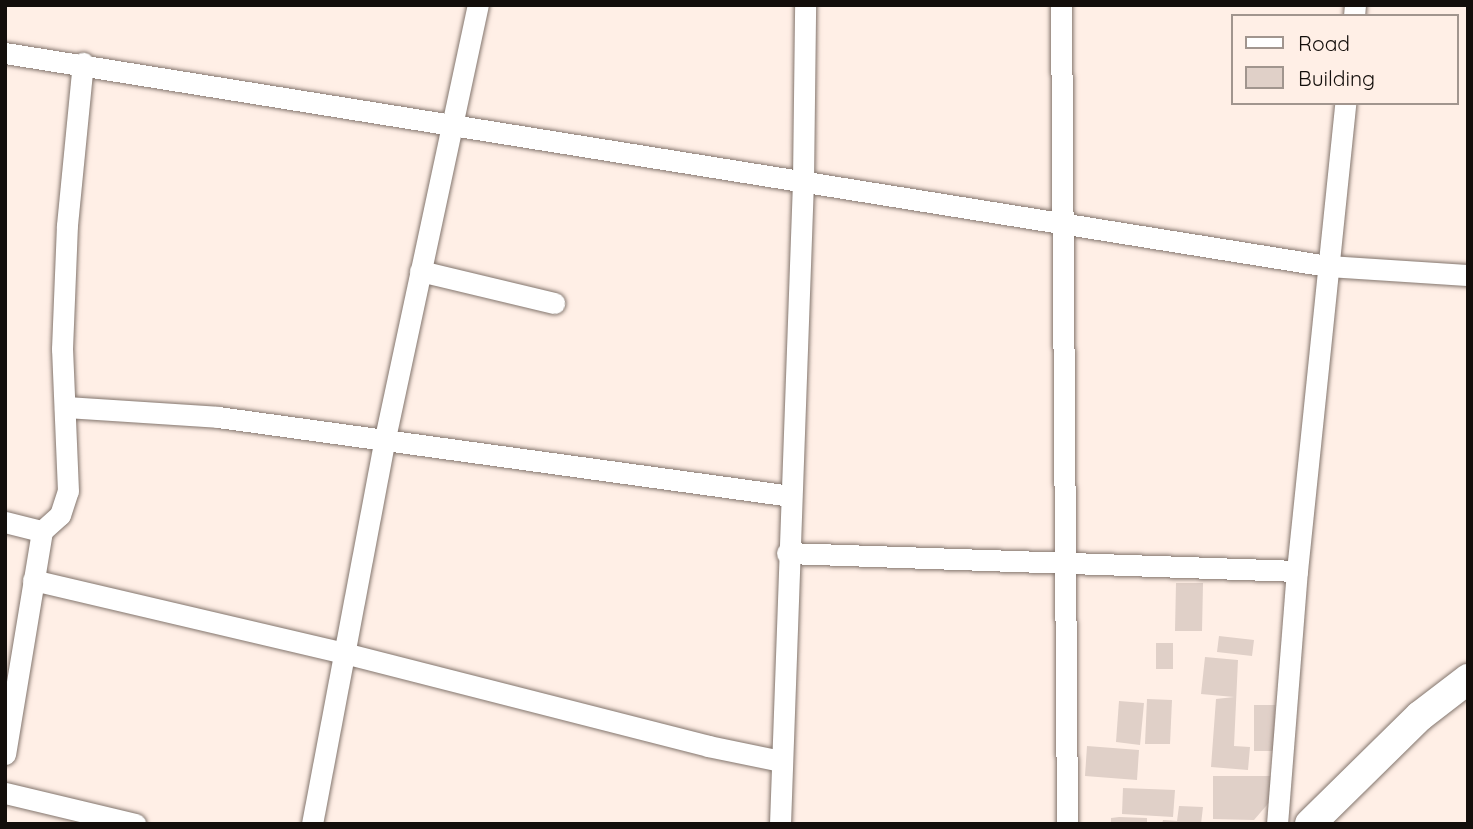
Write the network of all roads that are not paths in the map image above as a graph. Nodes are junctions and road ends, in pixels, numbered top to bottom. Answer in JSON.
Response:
{"nodes":[{"id":1,"x":478,"y":5,"type":"edge"},
{"id":2,"x":805,"y":5,"type":"edge"},
{"id":3,"x":1061,"y":5,"type":"edge"},
{"id":4,"x":5,"y":53,"type":"edge"},
{"id":5,"x":83,"y":63,"type":"junction"},
{"id":6,"x":1345,"y":105,"type":"edge"},
{"id":7,"x":452,"y":125,"type":"junction"},
{"id":8,"x":803,"y":180,"type":"junction"},
{"id":9,"x":1065,"y":222,"type":"junction"},
{"id":10,"x":1327,"y":266,"type":"junction"},
{"id":11,"x":420,"y":271,"type":"junction"},
{"id":12,"x":1468,"y":275,"type":"edge"},
{"id":13,"x":554,"y":303,"type":"dead end"},
{"id":14,"x":65,"y":407,"type":"junction"},
{"id":15,"x":385,"y":438,"type":"junction"},
{"id":16,"x":790,"y":496,"type":"junction"},
{"id":17,"x":5,"y":522,"type":"edge"},
{"id":18,"x":42,"y":531,"type":"junction"},
{"id":19,"x":787,"y":553,"type":"junction"},
{"id":20,"x":1064,"y":565,"type":"junction"},
{"id":21,"x":1297,"y":571,"type":"junction"},
{"id":22,"x":33,"y":580,"type":"junction"},
{"id":23,"x":344,"y":653,"type":"junction"},
{"id":24,"x":1468,"y":678,"type":"edge"},
{"id":25,"x":5,"y":754,"type":"edge"},
{"id":26,"x":780,"y":761,"type":"junction"},
{"id":27,"x":5,"y":793,"type":"edge"},
{"id":28,"x":135,"y":824,"type":"edge"},
{"id":29,"x":312,"y":824,"type":"edge"},
{"id":30,"x":780,"y":824,"type":"edge"},
{"id":31,"x":1067,"y":824,"type":"edge"},
{"id":32,"x":1278,"y":824,"type":"edge"},
{"id":33,"x":1310,"y":824,"type":"edge"}],
"edges":[{"from":1,"to":7,"type":"street"},
{"from":2,"to":8,"type":"street"},
{"from":3,"to":9,"type":"street"},
{"from":4,"to":5,"type":"street"},
{"from":5,"to":7,"type":"street"},
{"from":5,"to":14,"type":"street"},
{"from":6,"to":10,"type":"street"},
{"from":7,"to":8,"type":"street"},
{"from":7,"to":11,"type":"street"},
{"from":8,"to":9,"type":"street"},
{"from":8,"to":16,"type":"street"},
{"from":9,"to":10,"type":"street"},
{"from":9,"to":20,"type":"street"},
{"from":10,"to":12,"type":"street"},
{"from":10,"to":21,"type":"street"},
{"from":11,"to":13,"type":"street"},
{"from":11,"to":15,"type":"street"},
{"from":14,"to":15,"type":"street"},
{"from":14,"to":18,"type":"street"},
{"from":15,"to":16,"type":"street"},
{"from":15,"to":23,"type":"street"},
{"from":16,"to":19,"type":"street"},
{"from":17,"to":18,"type":"street"},
{"from":18,"to":22,"type":"street"},
{"from":19,"to":20,"type":"street"},
{"from":19,"to":26,"type":"street"},
{"from":20,"to":21,"type":"street"},
{"from":20,"to":31,"type":"street"},
{"from":21,"to":32,"type":"street"},
{"from":22,"to":23,"type":"street"},
{"from":22,"to":25,"type":"street"},
{"from":23,"to":26,"type":"street"},
{"from":23,"to":29,"type":"street"},
{"from":24,"to":33,"type":"street"},
{"from":26,"to":30,"type":"street"},
{"from":27,"to":28,"type":"street"}]}
